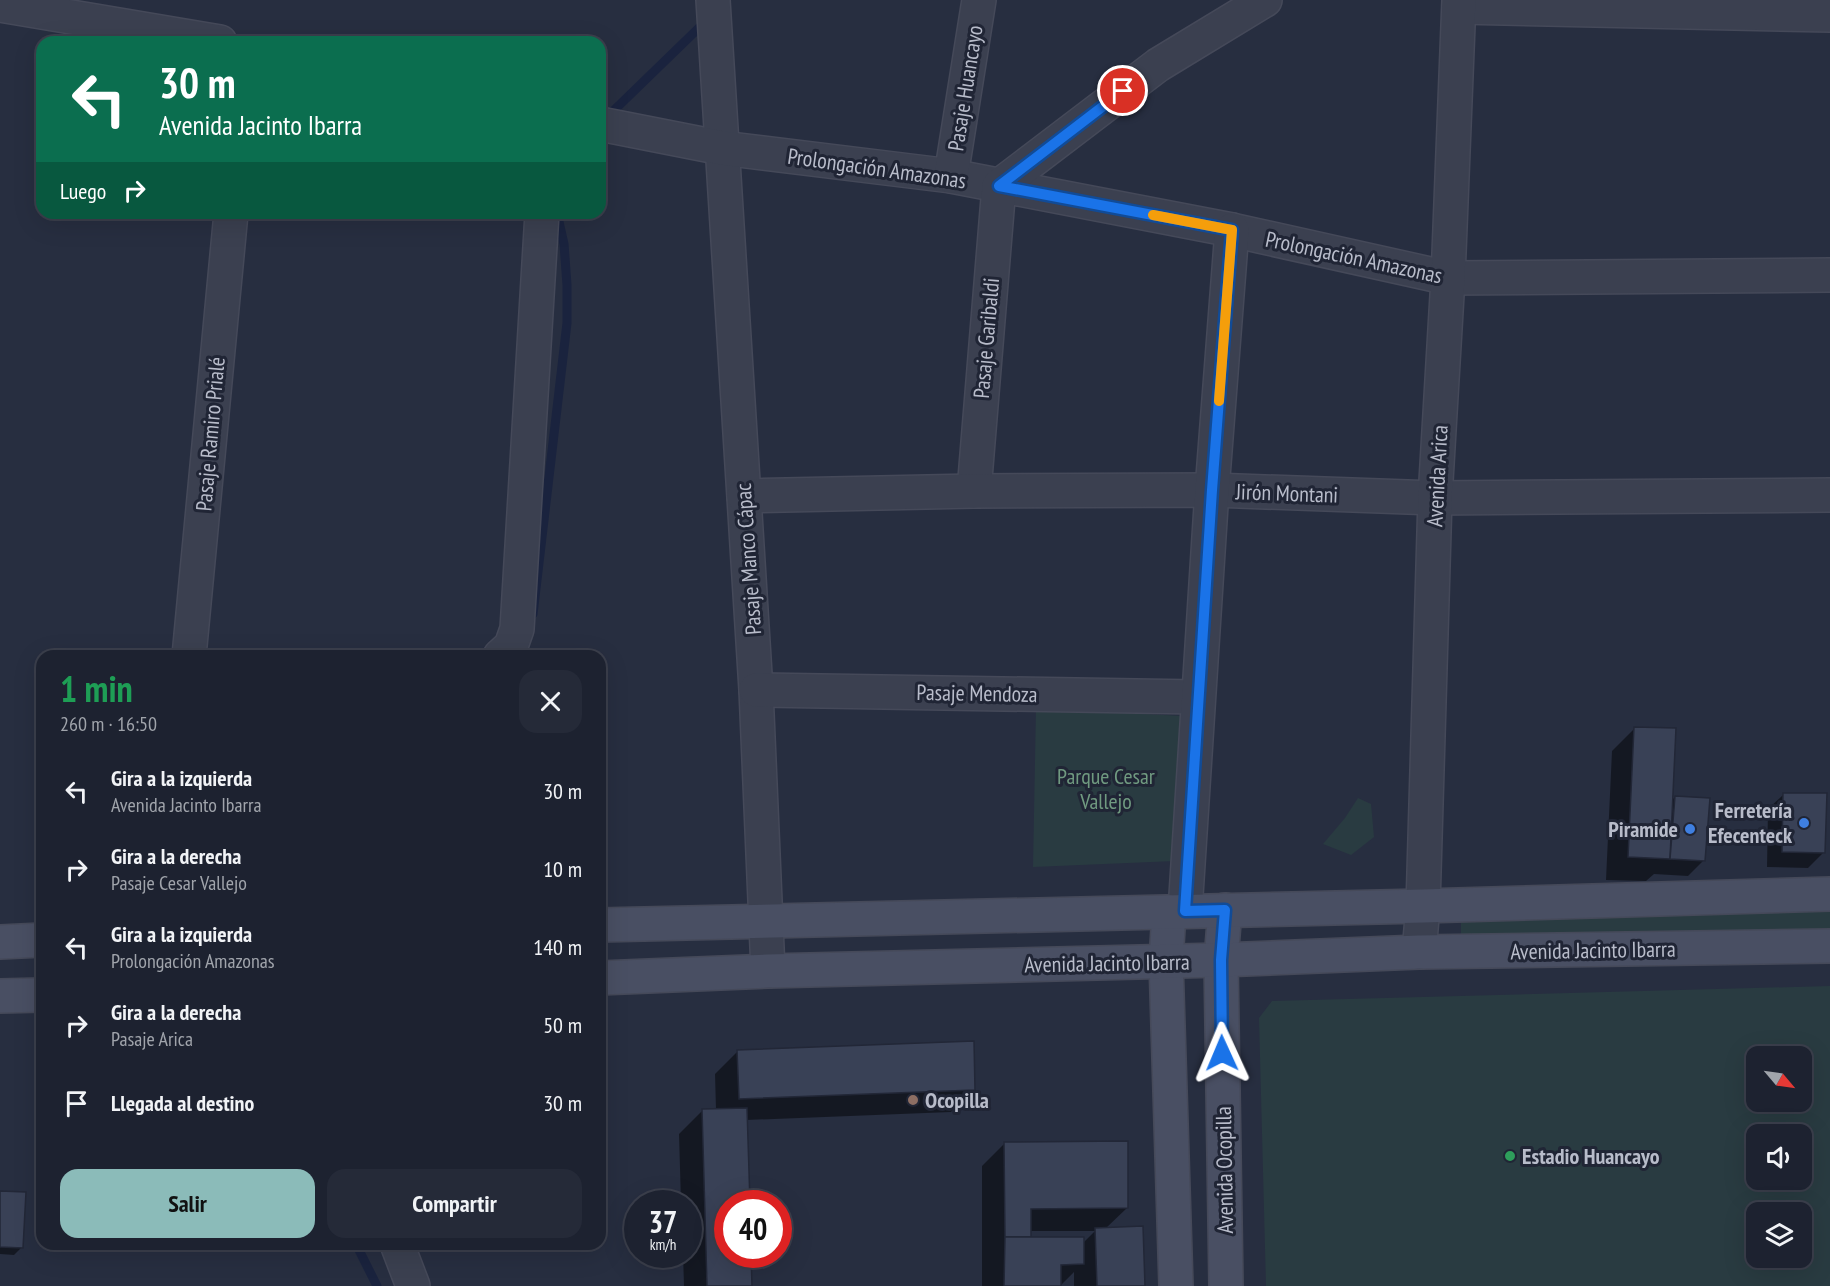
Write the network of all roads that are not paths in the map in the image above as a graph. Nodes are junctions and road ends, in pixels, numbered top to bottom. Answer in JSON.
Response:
{"nodes":[{"id":1,"x":713,"y":0,"type":"edge"},
{"id":2,"x":979,"y":0,"type":"edge"},
{"id":3,"x":1265,"y":0,"type":"edge"},
{"id":4,"x":1459,"y":3,"type":"edge"},
{"id":5,"x":0,"y":5,"type":"edge"},
{"id":6,"x":1731,"y":6,"type":"edge"},
{"id":7,"x":1830,"y":15,"type":"edge"},
{"id":8,"x":184,"y":36,"type":"edge"},
{"id":9,"x":606,"y":125,"type":"edge"},
{"id":10,"x":722,"y":148,"type":"junction"},
{"id":11,"x":951,"y":176,"type":"junction"},
{"id":12,"x":999,"y":186,"type":"junction"},
{"id":13,"x":230,"y":219,"type":"edge"},
{"id":14,"x":542,"y":219,"type":"edge"},
{"id":15,"x":1232,"y":230,"type":"junction"},
{"id":16,"x":1830,"y":275,"type":"edge"},
{"id":17,"x":1448,"y":278,"type":"junction"},
{"id":18,"x":1212,"y":490,"type":"junction"},
{"id":19,"x":974,"y":491,"type":"junction"},
{"id":20,"x":1830,"y":495,"type":"edge"},
{"id":21,"x":744,"y":496,"type":"junction"},
{"id":22,"x":1435,"y":498,"type":"junction"},
{"id":23,"x":190,"y":650,"type":"edge"},
{"id":24,"x":507,"y":650,"type":"edge"},
{"id":25,"x":756,"y":690,"type":"junction"},
{"id":26,"x":1198,"y":697,"type":"junction"},
{"id":27,"x":1830,"y":894,"type":"edge"},
{"id":28,"x":1423,"y":906,"type":"junction"},
{"id":29,"x":1225,"y":910,"type":"junction"},
{"id":30,"x":1177,"y":911,"type":"junction"},
{"id":31,"x":767,"y":921,"type":"junction"},
{"id":32,"x":606,"y":925,"type":"edge"},
{"id":33,"x":36,"y":940,"type":"edge"},
{"id":34,"x":0,"y":942,"type":"edge"},
{"id":35,"x":1830,"y":946,"type":"edge"},
{"id":36,"x":1419,"y":952,"type":"junction"},
{"id":37,"x":1221,"y":960,"type":"junction"},
{"id":38,"x":1166,"y":961,"type":"junction"},
{"id":39,"x":768,"y":971,"type":"junction"},
{"id":40,"x":606,"y":978,"type":"edge"},
{"id":41,"x":36,"y":995,"type":"edge"},
{"id":42,"x":0,"y":996,"type":"edge"},
{"id":43,"x":399,"y":1250,"type":"edge"},
{"id":44,"x":413,"y":1286,"type":"edge"},
{"id":45,"x":1176,"y":1286,"type":"edge"},
{"id":46,"x":1226,"y":1286,"type":"edge"}],
"edges":[{"from":1,"to":10,"type":"street","name":"Pasaje Manco Cápac"},
{"from":2,"to":11,"type":"street","name":"Pasaje Huancayo"},
{"from":3,"to":12,"type":"street"},
{"from":4,"to":6,"type":"street"},
{"from":4,"to":17,"type":"street","name":"Avenida Arica"},
{"from":5,"to":8,"type":"street"},
{"from":6,"to":7,"type":"street"},
{"from":9,"to":10,"type":"street","name":"Prolongación Amazonas"},
{"from":10,"to":11,"type":"street","name":"Prolongación Amazonas"},
{"from":10,"to":21,"type":"street","name":"Pasaje Manco Cápac"},
{"from":11,"to":12,"type":"street","name":"Prolongación Amazonas"},
{"from":12,"to":15,"type":"street","name":"Prolongación Amazonas"},
{"from":12,"to":19,"type":"street","name":"Pasaje Garibaldi"},
{"from":13,"to":23,"type":"street","name":"Pasaje Ramiro Prialé"},
{"from":14,"to":24,"type":"street"},
{"from":15,"to":17,"type":"street","name":"Prolongación Amazonas"},
{"from":15,"to":18,"type":"street"},
{"from":16,"to":17,"type":"street","name":"Prolongación Amazonas"},
{"from":17,"to":22,"type":"street","name":"Avenida Arica"},
{"from":18,"to":19,"type":"street","name":"Jirón Montani"},
{"from":18,"to":22,"type":"street","name":"Jirón Montani"},
{"from":18,"to":26,"type":"street"},
{"from":19,"to":21,"type":"street","name":"Jirón Montani"},
{"from":20,"to":22,"type":"street","name":"Jirón Montani"},
{"from":21,"to":25,"type":"street","name":"Pasaje Manco Cápac"},
{"from":22,"to":28,"type":"street","name":"Avenida Arica"},
{"from":25,"to":26,"type":"street","name":"Pasaje Mendoza"},
{"from":25,"to":31,"type":"street","name":"Pasaje Manco Cápac"},
{"from":26,"to":30,"type":"street"},
{"from":27,"to":28,"type":"street"},
{"from":28,"to":29,"type":"street"},
{"from":28,"to":36,"type":"street","name":"Avenida Arica"},
{"from":29,"to":30,"type":"street"},
{"from":29,"to":37,"type":"street","name":"Avenida Ocopilla"},
{"from":30,"to":31,"type":"street"},
{"from":30,"to":38,"type":"street"},
{"from":31,"to":32,"type":"street"},
{"from":31,"to":39,"type":"street","name":"Pasaje Manco Cápac"},
{"from":33,"to":34,"type":"street"},
{"from":35,"to":36,"type":"street","name":"Avenida Jacinto Ibarra"},
{"from":36,"to":37,"type":"street","name":"Avenida Jacinto Ibarra"},
{"from":37,"to":38,"type":"street","name":"Avenida Jacinto Ibarra"},
{"from":37,"to":46,"type":"street","name":"Avenida Ocopilla"},
{"from":38,"to":39,"type":"street","name":"Avenida Jacinto Ibarra"},
{"from":38,"to":45,"type":"street"},
{"from":39,"to":40,"type":"street","name":"Avenida Jacinto Ibarra"},
{"from":41,"to":42,"type":"street"},
{"from":43,"to":44,"type":"street"}]}
